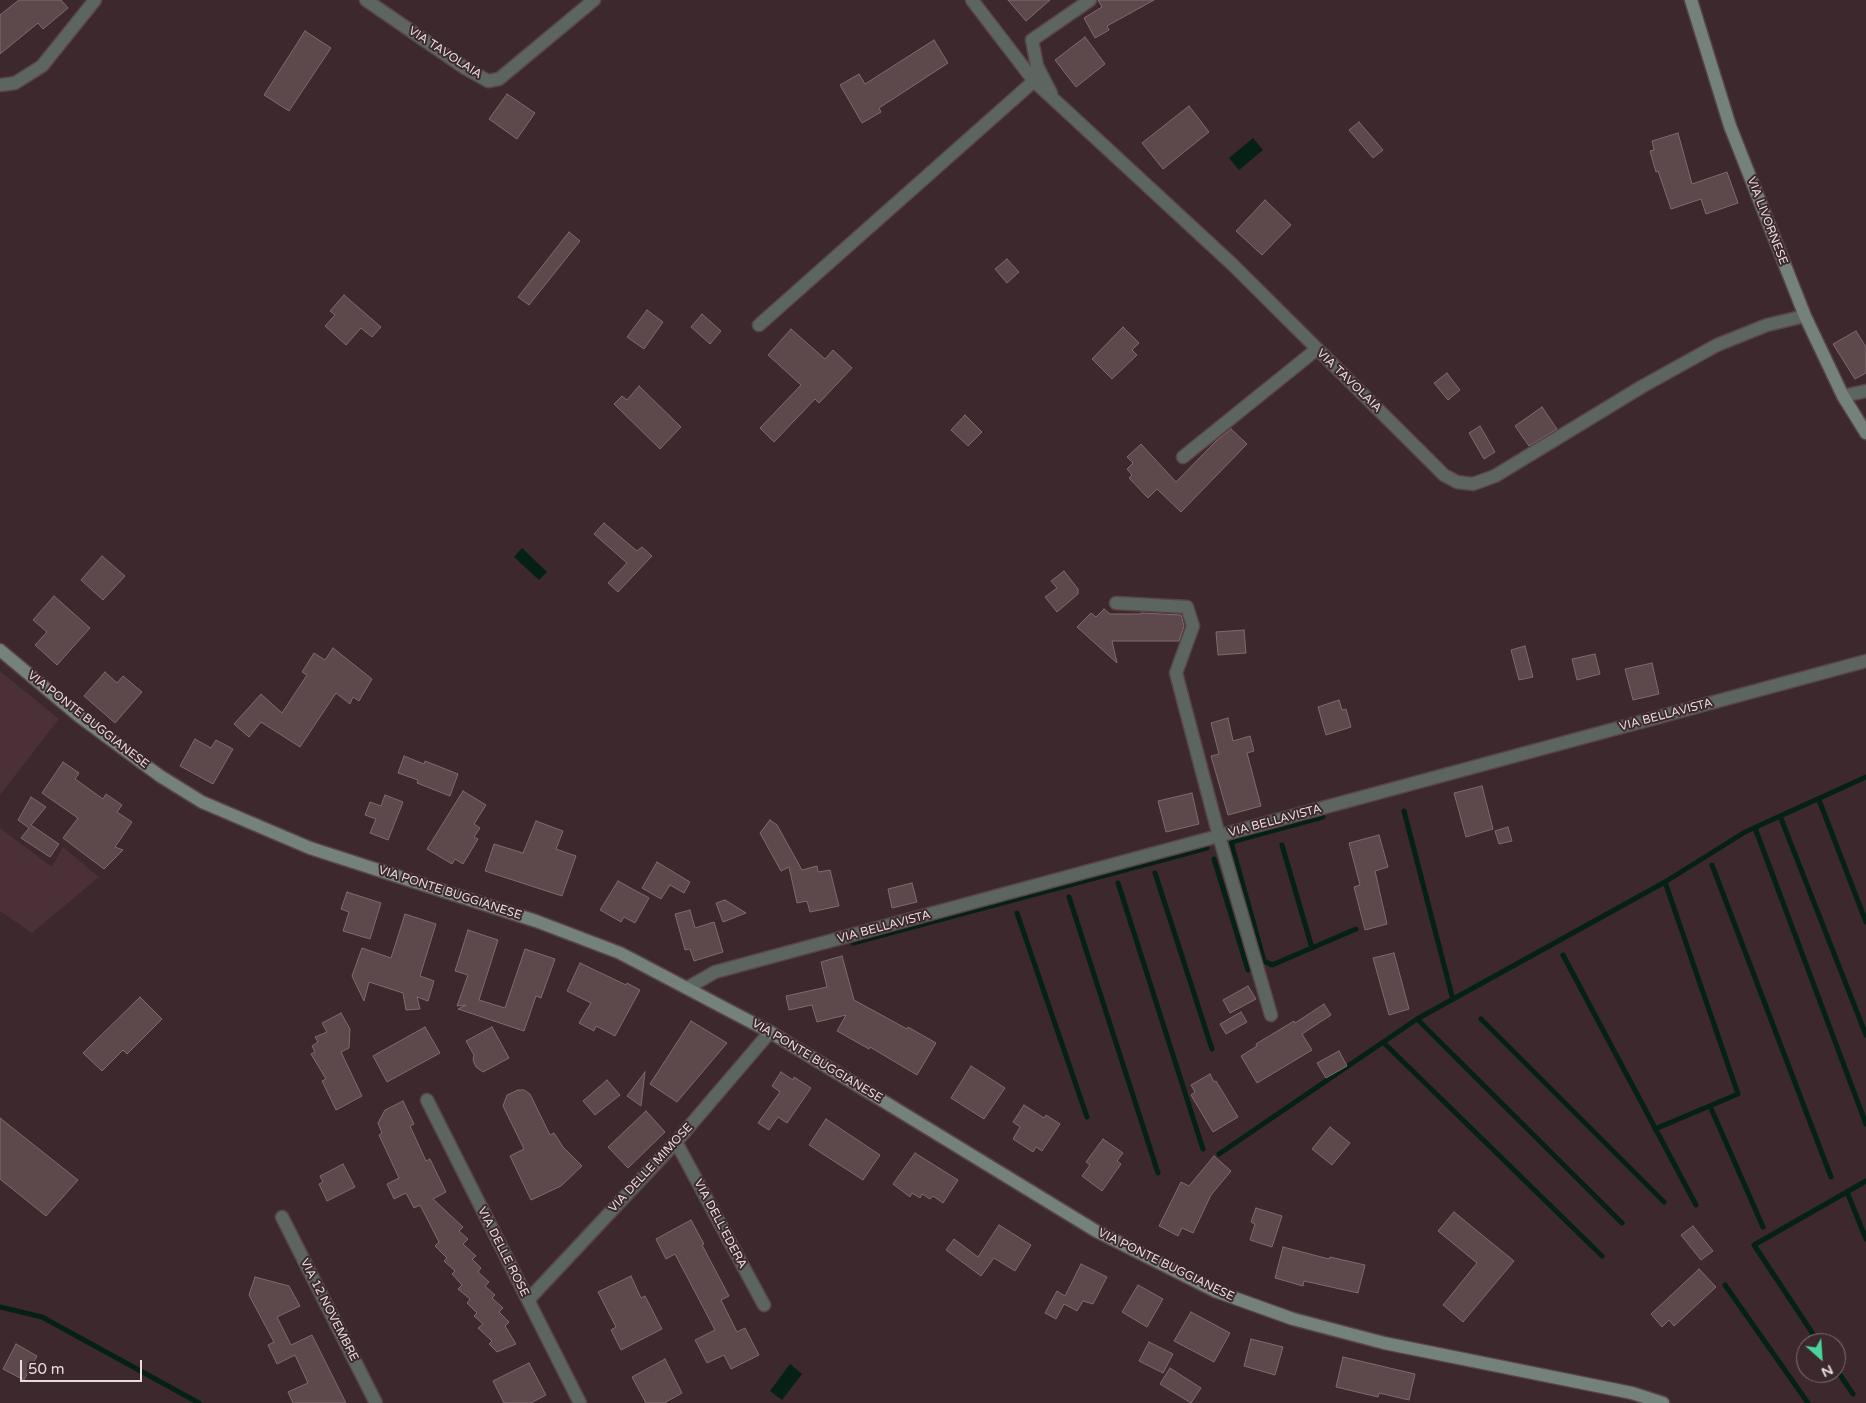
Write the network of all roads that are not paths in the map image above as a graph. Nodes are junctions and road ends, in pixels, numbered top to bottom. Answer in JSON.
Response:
{"nodes":[{"id":1,"x":95,"y":0,"type":"edge"},
{"id":2,"x":366,"y":0,"type":"edge"},
{"id":3,"x":594,"y":0,"type":"edge"},
{"id":4,"x":972,"y":0,"type":"edge"},
{"id":5,"x":1090,"y":0,"type":"edge"},
{"id":6,"x":1691,"y":0,"type":"edge"},
{"id":7,"x":1034,"y":81,"type":"junction"},
{"id":8,"x":0,"y":85,"type":"edge"},
{"id":9,"x":1055,"y":100,"type":"junction"},
{"id":10,"x":1805,"y":316,"type":"junction"},
{"id":11,"x":760,"y":325,"type":"dead end"},
{"id":12,"x":1317,"y":349,"type":"junction"},
{"id":13,"x":1866,"y":391,"type":"edge"},
{"id":14,"x":1843,"y":396,"type":"junction"},
{"id":15,"x":1866,"y":433,"type":"edge"},
{"id":16,"x":1183,"y":457,"type":"dead end"},
{"id":17,"x":1116,"y":603,"type":"dead end"},
{"id":18,"x":0,"y":650,"type":"edge"},
{"id":19,"x":1866,"y":661,"type":"edge"},
{"id":20,"x":1218,"y":836,"type":"junction"},
{"id":21,"x":687,"y":988,"type":"junction"},
{"id":22,"x":1271,"y":1015,"type":"dead end"},
{"id":23,"x":770,"y":1032,"type":"junction"},
{"id":24,"x":427,"y":1100,"type":"dead end"},
{"id":25,"x":676,"y":1142,"type":"junction"},
{"id":26,"x":282,"y":1217,"type":"dead end"},
{"id":27,"x":528,"y":1300,"type":"junction"},
{"id":28,"x":764,"y":1305,"type":"dead end"},
{"id":29,"x":376,"y":1403,"type":"edge"},
{"id":30,"x":580,"y":1403,"type":"edge"},
{"id":31,"x":1663,"y":1403,"type":"edge"}],
"edges":[{"from":1,"to":8,"type":"street"},
{"from":2,"to":3,"type":"street","name":"VIA TAVOLAIA"},
{"from":4,"to":7,"type":"street","name":"VIA TAVOLAIA"},
{"from":5,"to":9,"type":"street"},
{"from":6,"to":10,"type":"main road","name":"VIA LIVORNESE"},
{"from":7,"to":9,"type":"street","name":"VIA TAVOLAIA"},
{"from":7,"to":11,"type":"street"},
{"from":9,"to":12,"type":"street","name":"VIA TAVOLAIA"},
{"from":10,"to":12,"type":"street","name":"VIA TAVOLAIA"},
{"from":10,"to":14,"type":"main road","name":"VIA LIVORNESE"},
{"from":12,"to":16,"type":"street"},
{"from":13,"to":14,"type":"street"},
{"from":14,"to":15,"type":"main road","name":"VIA LIVORNESE"},
{"from":17,"to":20,"type":"street"},
{"from":18,"to":21,"type":"main road","name":"VIA PONTE BUGGIANESE"},
{"from":19,"to":20,"type":"street","name":"VIA BELLAVISTA"},
{"from":20,"to":21,"type":"street","name":"VIA BELLAVISTA"},
{"from":20,"to":22,"type":"street"},
{"from":21,"to":23,"type":"main road","name":"VIA PONTE BUGGIANESE"},
{"from":23,"to":25,"type":"street","name":"VIA DELLE MIMOSE"},
{"from":23,"to":31,"type":"main road","name":"VIA PONTE BUGGIANESE"},
{"from":24,"to":27,"type":"street","name":"VIA DELLE ROSE"},
{"from":25,"to":27,"type":"street","name":"VIA DELLE MIMOSE"},
{"from":25,"to":28,"type":"street","name":"VIA DELL'EDERA"},
{"from":26,"to":29,"type":"street","name":"VIA 12 NOVEMBRE"},
{"from":27,"to":30,"type":"street","name":"VIA DELLE ROSE"}]}
